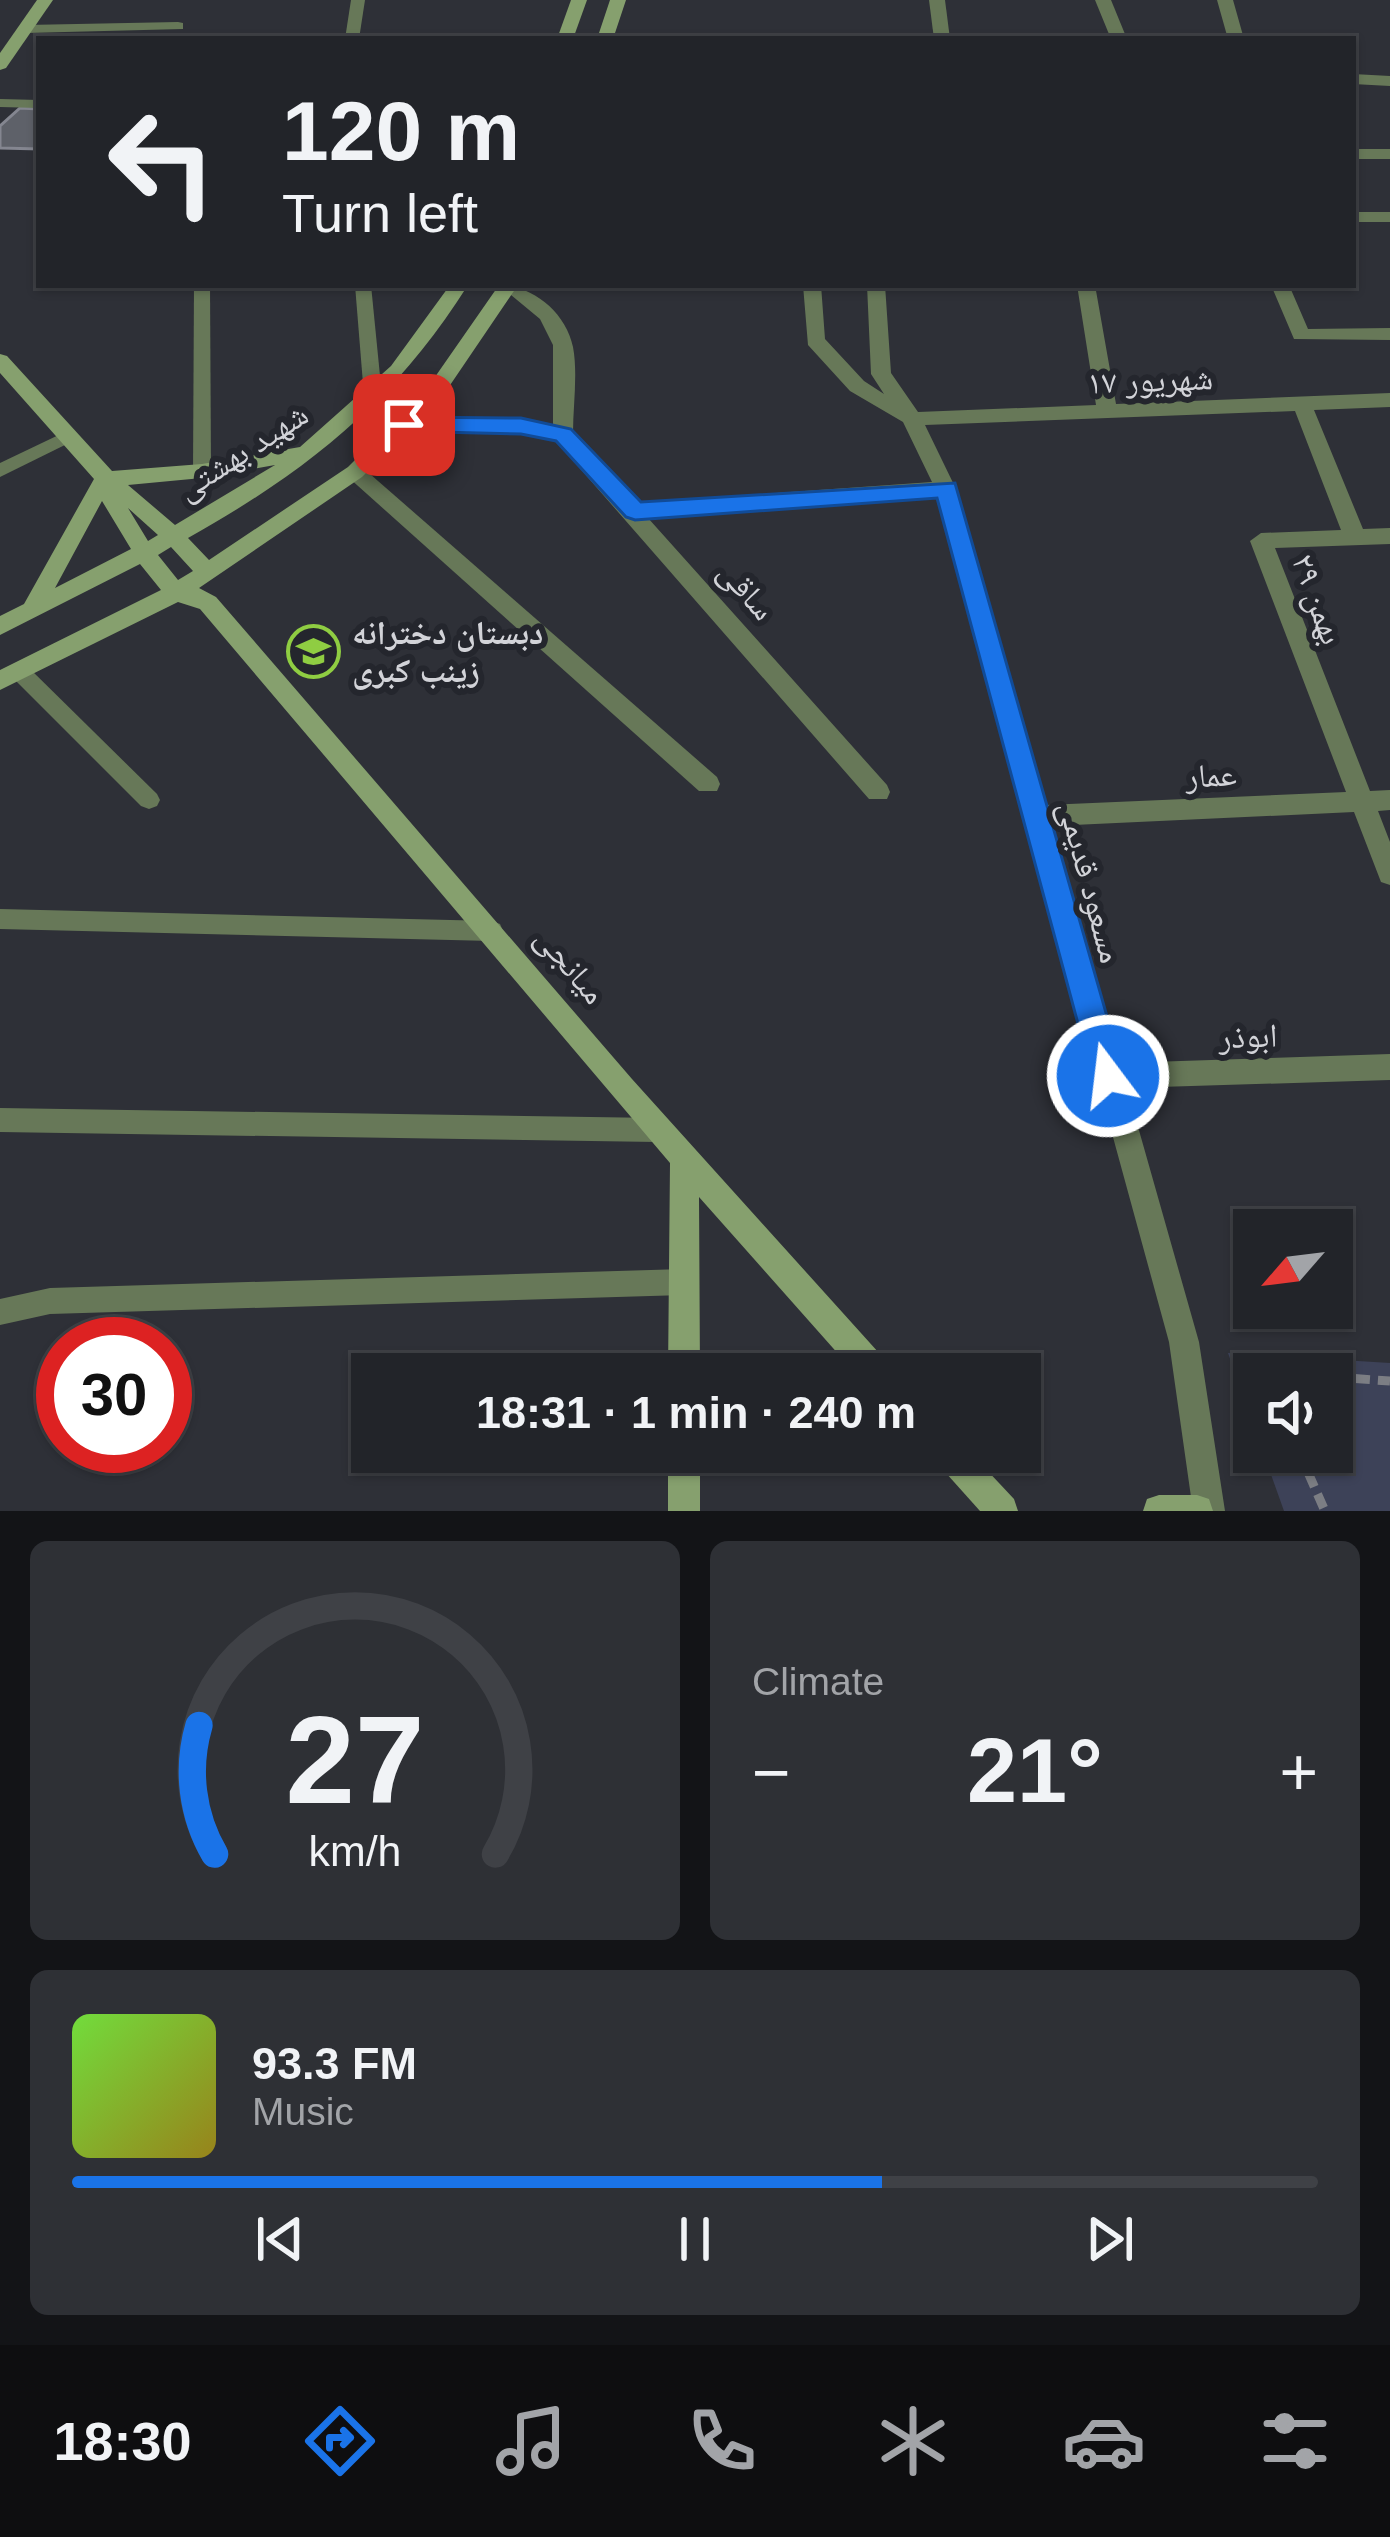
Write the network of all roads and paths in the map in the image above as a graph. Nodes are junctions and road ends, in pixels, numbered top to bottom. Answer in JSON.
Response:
{"nodes":[{"id":1,"x":45,"y":0,"type":"edge"},
{"id":2,"x":358,"y":0,"type":"edge"},
{"id":3,"x":579,"y":0,"type":"edge"},
{"id":4,"x":618,"y":0,"type":"edge"},
{"id":5,"x":937,"y":0,"type":"edge"},
{"id":6,"x":1103,"y":0,"type":"edge"},
{"id":7,"x":1226,"y":0,"type":"edge"},
{"id":8,"x":178,"y":26,"type":"dead end"},
{"id":9,"x":26,"y":29,"type":"junction"},
{"id":10,"x":352,"y":36,"type":"edge"},
{"id":11,"x":566,"y":36,"type":"edge"},
{"id":12,"x":606,"y":36,"type":"edge"},
{"id":13,"x":942,"y":36,"type":"edge"},
{"id":14,"x":1118,"y":36,"type":"edge"},
{"id":15,"x":1235,"y":36,"type":"edge"},
{"id":16,"x":0,"y":64,"type":"edge"},
{"id":17,"x":1356,"y":79,"type":"edge"},
{"id":18,"x":1390,"y":81,"type":"edge"},
{"id":19,"x":0,"y":103,"type":"edge"},
{"id":20,"x":36,"y":104,"type":"edge"},
{"id":21,"x":1356,"y":154,"type":"edge"},
{"id":22,"x":1390,"y":154,"type":"edge"},
{"id":23,"x":1356,"y":217,"type":"edge"},
{"id":24,"x":1390,"y":218,"type":"edge"},
{"id":25,"x":202,"y":288,"type":"edge"},
{"id":26,"x":363,"y":288,"type":"edge"},
{"id":27,"x":457,"y":288,"type":"edge"},
{"id":28,"x":507,"y":288,"type":"edge"},
{"id":29,"x":513,"y":288,"type":"edge"},
{"id":30,"x":812,"y":288,"type":"edge"},
{"id":31,"x":876,"y":288,"type":"edge"},
{"id":32,"x":1086,"y":288,"type":"edge"},
{"id":33,"x":1281,"y":288,"type":"edge"},
{"id":34,"x":1390,"y":334,"type":"edge"},
{"id":35,"x":0,"y":361,"type":"edge"},
{"id":36,"x":373,"y":396,"type":"junction"},
{"id":37,"x":1390,"y":400,"type":"edge"},
{"id":38,"x":1302,"y":404,"type":"junction"},
{"id":39,"x":1107,"y":411,"type":"junction"},
{"id":40,"x":912,"y":419,"type":"junction"},
{"id":41,"x":404,"y":425,"type":"junction"},
{"id":42,"x":563,"y":435,"type":"junction"},
{"id":43,"x":67,"y":437,"type":"junction"},
{"id":44,"x":312,"y":450,"type":"junction"},
{"id":45,"x":0,"y":471,"type":"edge"},
{"id":46,"x":202,"y":472,"type":"junction"},
{"id":47,"x":355,"y":472,"type":"junction"},
{"id":48,"x":106,"y":482,"type":"junction"},
{"id":49,"x":946,"y":489,"type":"junction"},
{"id":50,"x":635,"y":511,"type":"junction"},
{"id":51,"x":174,"y":536,"type":"junction"},
{"id":52,"x":1390,"y":536,"type":"edge"},
{"id":53,"x":1354,"y":537,"type":"junction"},
{"id":54,"x":144,"y":553,"type":"junction"},
{"id":55,"x":208,"y":573,"type":"junction"},
{"id":56,"x":176,"y":593,"type":"junction"},
{"id":57,"x":208,"y":603,"type":"junction"},
{"id":58,"x":11,"y":615,"type":"edge"},
{"id":59,"x":10,"y":676,"type":"edge"},
{"id":60,"x":708,"y":784,"type":"dead end"},
{"id":61,"x":878,"y":792,"type":"dead end"},
{"id":62,"x":149,"y":800,"type":"dead end"},
{"id":63,"x":1390,"y":800,"type":"edge"},
{"id":64,"x":1358,"y":802,"type":"junction"},
{"id":65,"x":1036,"y":816,"type":"junction"},
{"id":66,"x":1390,"y":874,"type":"edge"},
{"id":67,"x":0,"y":920,"type":"edge"},
{"id":68,"x":492,"y":931,"type":"junction"},
{"id":69,"x":1390,"y":1067,"type":"edge"},
{"id":70,"x":1108,"y":1076,"type":"junction"},
{"id":71,"x":0,"y":1120,"type":"edge"},
{"id":72,"x":657,"y":1130,"type":"junction"},
{"id":73,"x":684,"y":1163,"type":"junction"},
{"id":74,"x":684,"y":1282,"type":"junction"},
{"id":75,"x":0,"y":1312,"type":"edge"},
{"id":76,"x":684,"y":1353,"type":"edge"},
{"id":77,"x":858,"y":1353,"type":"edge"},
{"id":78,"x":1353,"y":1378,"type":"edge"},
{"id":79,"x":1390,"y":1381,"type":"edge"},
{"id":80,"x":684,"y":1473,"type":"edge"},
{"id":81,"x":967,"y":1473,"type":"edge"},
{"id":82,"x":1308,"y":1473,"type":"edge"},
{"id":83,"x":684,"y":1511,"type":"edge"},
{"id":84,"x":1001,"y":1511,"type":"edge"},
{"id":85,"x":1159,"y":1511,"type":"edge"},
{"id":86,"x":1197,"y":1511,"type":"edge"},
{"id":87,"x":1209,"y":1511,"type":"edge"},
{"id":88,"x":1325,"y":1511,"type":"edge"}],
"edges":[{"from":1,"to":9,"type":"main road"},
{"from":2,"to":10,"type":"lane"},
{"from":3,"to":11,"type":"main road"},
{"from":4,"to":12,"type":"main road"},
{"from":5,"to":13,"type":"street"},
{"from":6,"to":14,"type":"street"},
{"from":7,"to":15,"type":"street"},
{"from":8,"to":9,"type":"lane"},
{"from":9,"to":16,"type":"main road"},
{"from":17,"to":18,"type":"street"},
{"from":19,"to":20,"type":"lane"},
{"from":21,"to":22,"type":"street"},
{"from":23,"to":24,"type":"street"},
{"from":25,"to":46,"type":"lane"},
{"from":26,"to":36,"type":"lane"},
{"from":27,"to":36,"type":"main road","name":"شهید بهشتی"},
{"from":28,"to":41,"type":"main road"},
{"from":29,"to":42,"type":"street"},
{"from":30,"to":40,"type":"street"},
{"from":31,"to":40,"type":"street","name":"مسعود قدیمی"},
{"from":32,"to":39,"type":"street"},
{"from":33,"to":34,"type":"street"},
{"from":35,"to":43,"type":"main road"},
{"from":36,"to":44,"type":"main road","name":"شهید بهشتی"},
{"from":37,"to":38,"type":"street","name":"۱۷ شهریور"},
{"from":38,"to":39,"type":"street","name":"۱۷ شهریور"},
{"from":38,"to":53,"type":"street"},
{"from":39,"to":40,"type":"street","name":"۱۷ شهریور"},
{"from":40,"to":49,"type":"street","name":"مسعود قدیمی"},
{"from":41,"to":42,"type":"street"},
{"from":41,"to":47,"type":"main road"},
{"from":42,"to":50,"type":"street","name":"ساقی"},
{"from":43,"to":45,"type":"lane"},
{"from":43,"to":48,"type":"main road"},
{"from":44,"to":46,"type":"main road"},
{"from":44,"to":51,"type":"main road","name":"شهید بهشتی"},
{"from":46,"to":48,"type":"main road"},
{"from":47,"to":55,"type":"main road"},
{"from":47,"to":60,"type":"street"},
{"from":48,"to":51,"type":"main road"},
{"from":48,"to":54,"type":"main road"},
{"from":48,"to":58,"type":"main road"},
{"from":49,"to":50,"type":"street"},
{"from":49,"to":65,"type":"street","name":"مسعود قدیمی"},
{"from":50,"to":61,"type":"street","name":"ساقی"},
{"from":51,"to":54,"type":"main road","name":"شهید بهشتی"},
{"from":51,"to":55,"type":"main road"},
{"from":52,"to":53,"type":"street","name":"۲۹ بهمن"},
{"from":53,"to":64,"type":"street","name":"۲۹ بهمن"},
{"from":54,"to":56,"type":"main road"},
{"from":54,"to":58,"type":"main road","name":"شهید بهشتی"},
{"from":55,"to":56,"type":"main road"},
{"from":55,"to":57,"type":"main road"},
{"from":56,"to":57,"type":"main road"},
{"from":56,"to":59,"type":"main road"},
{"from":57,"to":68,"type":"main road","name":"میانجی"},
{"from":59,"to":62,"type":"lane"},
{"from":63,"to":64,"type":"street","name":"عمار"},
{"from":64,"to":65,"type":"street","name":"عمار"},
{"from":64,"to":66,"type":"street"},
{"from":65,"to":70,"type":"street","name":"مسعود قدیمی"},
{"from":67,"to":68,"type":"lane"},
{"from":68,"to":72,"type":"main road","name":"میانجی"},
{"from":69,"to":70,"type":"street","name":"ابوذر"},
{"from":70,"to":87,"type":"street","name":"مسعود قدیمی"},
{"from":71,"to":72,"type":"lane"},
{"from":72,"to":73,"type":"main road","name":"میانجی"},
{"from":73,"to":74,"type":"main road"},
{"from":73,"to":77,"type":"main road","name":"میانجی"},
{"from":74,"to":75,"type":"lane"},
{"from":74,"to":76,"type":"main road"},
{"from":78,"to":79,"type":"path"},
{"from":80,"to":83,"type":"main road"},
{"from":81,"to":84,"type":"main road"},
{"from":82,"to":88,"type":"path"},
{"from":85,"to":86,"type":"main road"}]}
